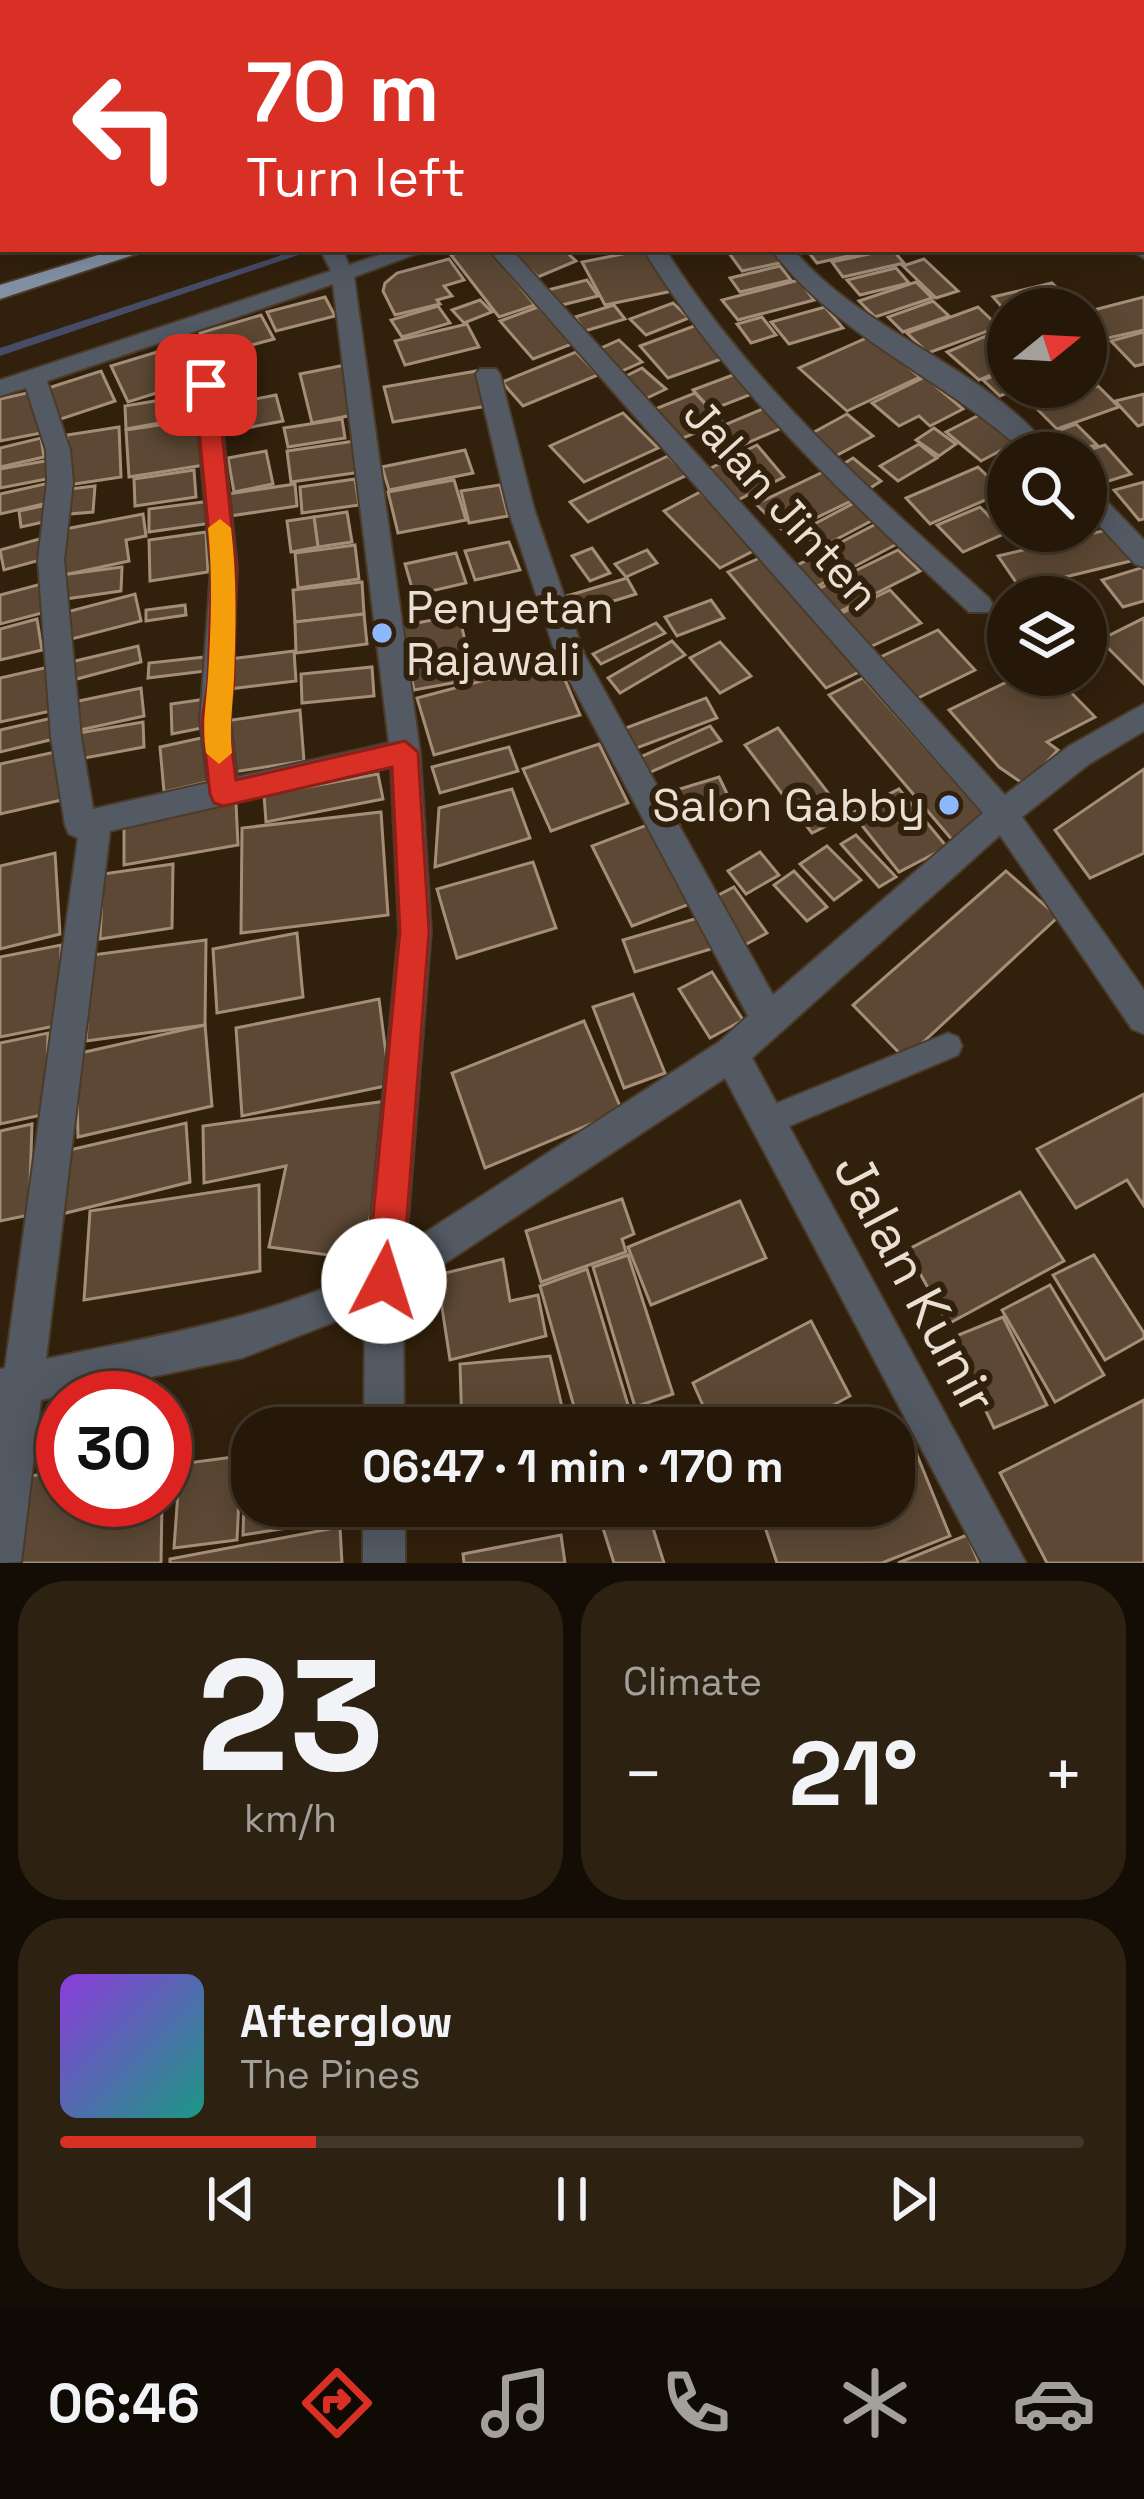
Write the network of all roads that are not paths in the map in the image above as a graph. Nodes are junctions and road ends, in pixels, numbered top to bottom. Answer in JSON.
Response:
{"nodes":[{"id":1,"x":130,"y":252,"type":"edge"},
{"id":2,"x":396,"y":252,"type":"edge"},
{"id":3,"x":502,"y":252,"type":"edge"},
{"id":4,"x":656,"y":252,"type":"edge"},
{"id":5,"x":785,"y":252,"type":"edge"},
{"id":6,"x":337,"y":260,"type":"edge"},
{"id":7,"x":0,"y":292,"type":"edge"},
{"id":8,"x":178,"y":329,"type":"junction"},
{"id":9,"x":488,"y":374,"type":"dead end"},
{"id":10,"x":34,"y":376,"type":"junction"},
{"id":11,"x":0,"y":388,"type":"edge"},
{"id":12,"x":1017,"y":432,"type":"edge"},
{"id":13,"x":1107,"y":517,"type":"edge"},
{"id":14,"x":1144,"y":556,"type":"edge"},
{"id":15,"x":979,"y":605,"type":"dead end"},
{"id":16,"x":1144,"y":716,"type":"edge"},
{"id":17,"x":405,"y":752,"type":"junction"},
{"id":18,"x":224,"y":794,"type":"junction"},
{"id":19,"x":1003,"y":814,"type":"junction"},
{"id":20,"x":88,"y":823,"type":"junction"},
{"id":21,"x":1144,"y":1018,"type":"edge"},
{"id":22,"x":770,"y":1024,"type":"junction"},
{"id":23,"x":948,"y":1046,"type":"dead end"},
{"id":24,"x":731,"y":1054,"type":"junction"},
{"id":25,"x":768,"y":1121,"type":"junction"},
{"id":26,"x":384,"y":1281,"type":"junction"},
{"id":27,"x":10,"y":1387,"type":"edge"},
{"id":28,"x":384,"y":1407,"type":"edge"},
{"id":29,"x":384,"y":1527,"type":"edge"},
{"id":30,"x":0,"y":1562,"type":"edge"},
{"id":31,"x":384,"y":1563,"type":"edge"},
{"id":32,"x":1006,"y":1563,"type":"edge"}],
"edges":[{"from":1,"to":7,"type":"main road"},
{"from":2,"to":6,"type":"street"},
{"from":3,"to":19,"type":"street","name":"Jalan Jinten"},
{"from":4,"to":15,"type":"street"},
{"from":5,"to":12,"type":"street"},
{"from":6,"to":8,"type":"street"},
{"from":6,"to":17,"type":"street"},
{"from":8,"to":10,"type":"street"},
{"from":8,"to":18,"type":"street"},
{"from":9,"to":22,"type":"street"},
{"from":10,"to":11,"type":"street"},
{"from":10,"to":20,"type":"street"},
{"from":13,"to":14,"type":"street"},
{"from":16,"to":19,"type":"street"},
{"from":17,"to":18,"type":"street"},
{"from":17,"to":26,"type":"street"},
{"from":18,"to":20,"type":"street"},
{"from":19,"to":21,"type":"street","name":"Jalan Jinten"},
{"from":19,"to":22,"type":"street"},
{"from":20,"to":27,"type":"street"},
{"from":22,"to":24,"type":"street"},
{"from":23,"to":25,"type":"lane"},
{"from":24,"to":25,"type":"street","name":"Jalan Kunir"},
{"from":24,"to":26,"type":"street"},
{"from":25,"to":32,"type":"street","name":"Jalan Kunir"},
{"from":26,"to":27,"type":"street"},
{"from":26,"to":28,"type":"street"},
{"from":27,"to":30,"type":"street"},
{"from":29,"to":31,"type":"street"}]}
